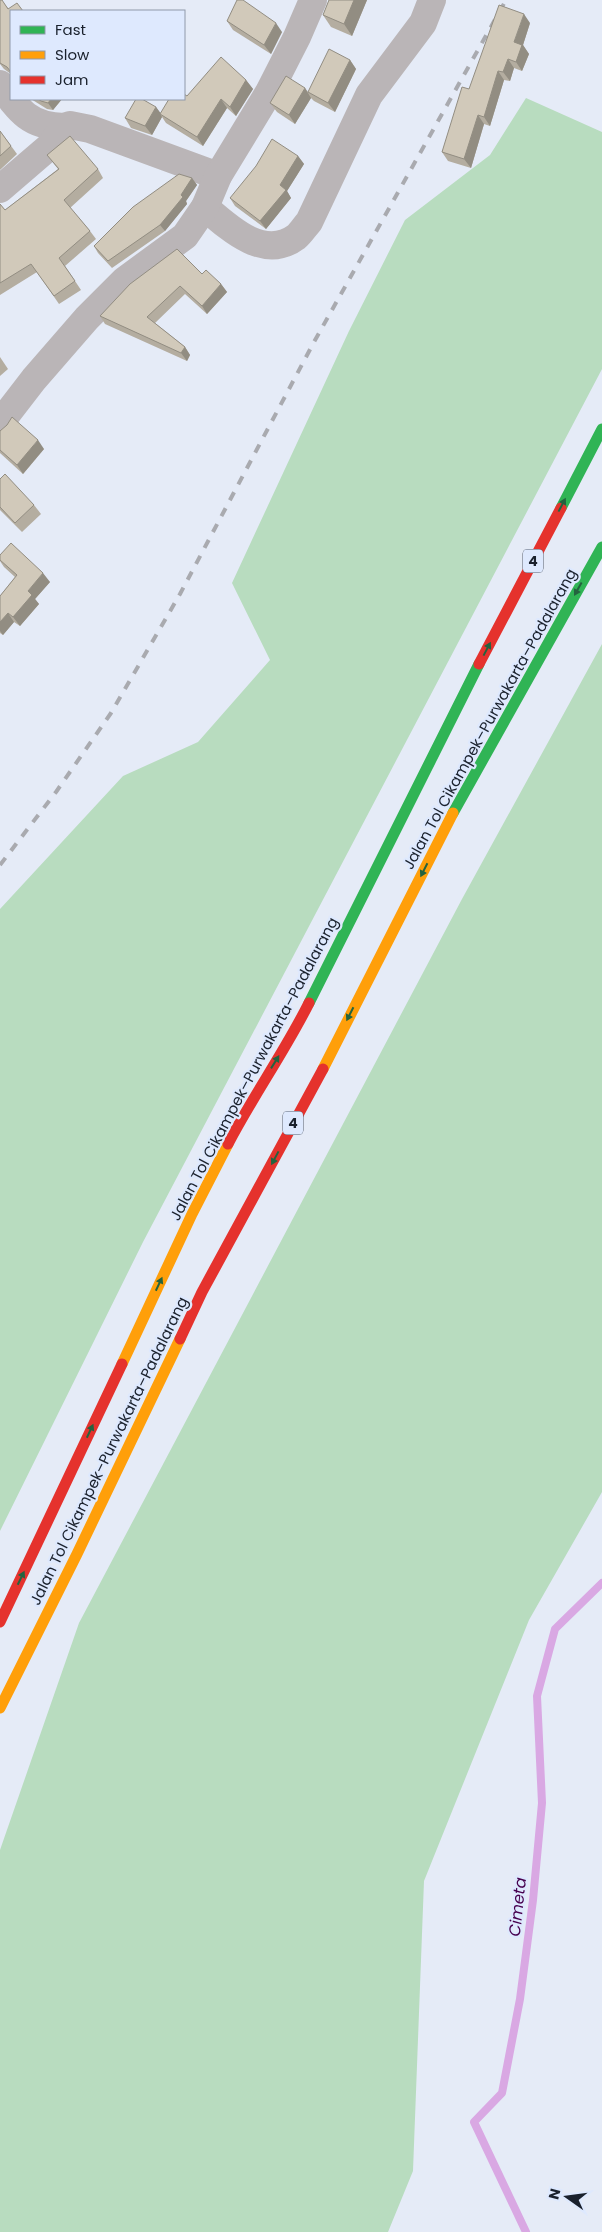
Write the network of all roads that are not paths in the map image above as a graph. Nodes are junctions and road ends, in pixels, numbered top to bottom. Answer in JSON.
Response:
{"nodes":[{"id":1,"x":313,"y":0,"type":"edge"},
{"id":2,"x":432,"y":0,"type":"edge"},
{"id":3,"x":0,"y":84,"type":"edge"},
{"id":4,"x":10,"y":98,"type":"edge"},
{"id":5,"x":11,"y":100,"type":"edge"},
{"id":6,"x":64,"y":127,"type":"junction"},
{"id":7,"x":218,"y":176,"type":"junction"},
{"id":8,"x":0,"y":189,"type":"edge"},
{"id":9,"x":205,"y":208,"type":"junction"},
{"id":10,"x":0,"y":426,"type":"edge"},
{"id":11,"x":602,"y":429,"type":"edge"},
{"id":12,"x":602,"y":547,"type":"edge"},
{"id":13,"x":0,"y":1622,"type":"edge"},
{"id":14,"x":0,"y":1708,"type":"edge"}],
"edges":[{"from":1,"to":7,"type":"street"},
{"from":2,"to":9,"type":"street"},
{"from":3,"to":4,"type":"street"},
{"from":5,"to":6,"type":"street"},
{"from":6,"to":7,"type":"street"},
{"from":6,"to":8,"type":"street"},
{"from":7,"to":9,"type":"street"},
{"from":9,"to":10,"type":"street"},
{"from":13,"to":11,"type":"highway","name":"Jalan Tol Cikampek–Purwakarta–Padalarang","number":"4","one_way":true},
{"from":12,"to":14,"type":"highway","name":"Jalan Tol Cikampek–Purwakarta–Padalarang","number":"4","one_way":true}]}
